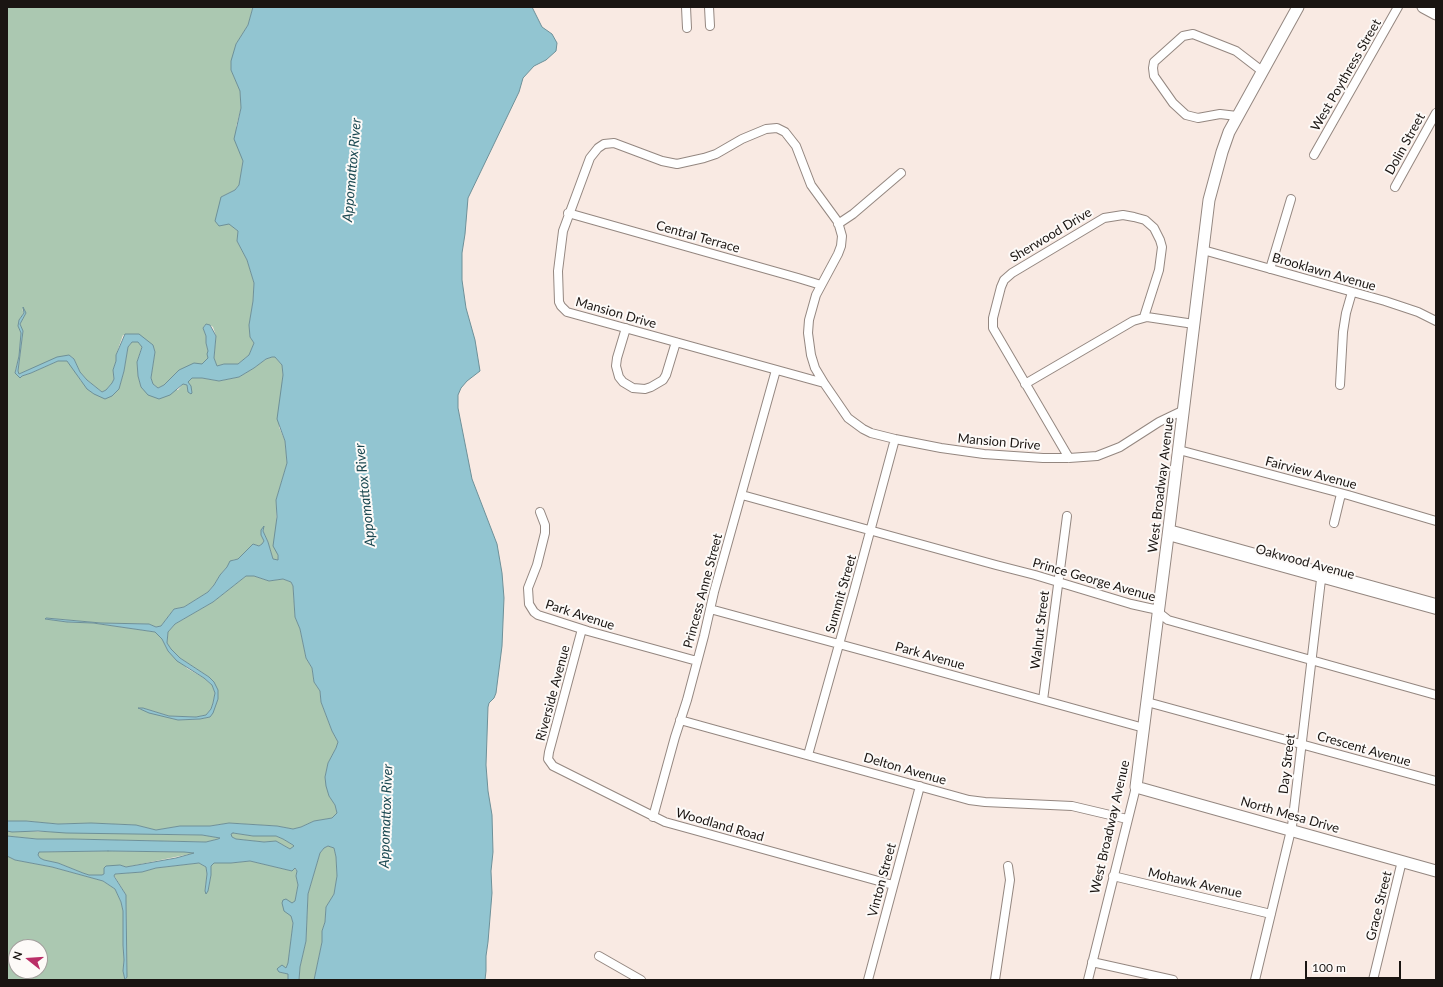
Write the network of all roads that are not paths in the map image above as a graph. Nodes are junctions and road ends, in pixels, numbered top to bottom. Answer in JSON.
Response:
{"nodes":[{"id":1,"x":686,"y":7,"type":"edge"},
{"id":2,"x":708,"y":7,"type":"edge"},
{"id":3,"x":1298,"y":7,"type":"edge"},
{"id":4,"x":1398,"y":7,"type":"edge"},
{"id":5,"x":1423,"y":7,"type":"edge"},
{"id":6,"x":1436,"y":14,"type":"edge"},
{"id":7,"x":710,"y":26,"type":"dead end"},
{"id":8,"x":687,"y":28,"type":"dead end"},
{"id":9,"x":1262,"y":71,"type":"junction"},
{"id":10,"x":1436,"y":113,"type":"edge"},
{"id":11,"x":1237,"y":116,"type":"junction"},
{"id":12,"x":1314,"y":155,"type":"dead end"},
{"id":13,"x":900,"y":173,"type":"dead end"},
{"id":14,"x":1395,"y":187,"type":"dead end"},
{"id":15,"x":1291,"y":199,"type":"dead end"},
{"id":16,"x":568,"y":213,"type":"junction"},
{"id":17,"x":838,"y":224,"type":"junction"},
{"id":18,"x":1203,"y":250,"type":"junction"},
{"id":19,"x":1270,"y":269,"type":"junction"},
{"id":20,"x":820,"y":285,"type":"junction"},
{"id":21,"x":1352,"y":292,"type":"junction"},
{"id":22,"x":1144,"y":317,"type":"junction"},
{"id":23,"x":1436,"y":322,"type":"edge"},
{"id":24,"x":1194,"y":324,"type":"junction"},
{"id":25,"x":626,"y":328,"type":"junction"},
{"id":26,"x":676,"y":342,"type":"junction"},
{"id":27,"x":776,"y":370,"type":"junction"},
{"id":28,"x":824,"y":383,"type":"junction"},
{"id":29,"x":1025,"y":384,"type":"junction"},
{"id":30,"x":1340,"y":385,"type":"dead end"},
{"id":31,"x":1184,"y":410,"type":"junction"},
{"id":32,"x":895,"y":439,"type":"junction"},
{"id":33,"x":1179,"y":450,"type":"junction"},
{"id":34,"x":1069,"y":458,"type":"junction"},
{"id":35,"x":1341,"y":494,"type":"junction"},
{"id":36,"x":742,"y":495,"type":"junction"},
{"id":37,"x":540,"y":512,"type":"dead end"},
{"id":38,"x":1067,"y":516,"type":"dead end"},
{"id":39,"x":1436,"y":521,"type":"edge"},
{"id":40,"x":1334,"y":523,"type":"dead end"},
{"id":41,"x":871,"y":530,"type":"junction"},
{"id":42,"x":1169,"y":533,"type":"junction"},
{"id":43,"x":1321,"y":575,"type":"junction"},
{"id":44,"x":1058,"y":582,"type":"junction"},
{"id":45,"x":1436,"y":603,"type":"edge"},
{"id":46,"x":710,"y":609,"type":"junction"},
{"id":47,"x":1436,"y":610,"type":"edge"},
{"id":48,"x":1158,"y":612,"type":"junction"},
{"id":49,"x":582,"y":629,"type":"junction"},
{"id":50,"x":839,"y":644,"type":"junction"},
{"id":51,"x":1312,"y":660,"type":"junction"},
{"id":52,"x":697,"y":661,"type":"junction"},
{"id":53,"x":1436,"y":695,"type":"edge"},
{"id":54,"x":1043,"y":700,"type":"junction"},
{"id":55,"x":1147,"y":702,"type":"junction"},
{"id":56,"x":680,"y":720,"type":"junction"},
{"id":57,"x":1144,"y":728,"type":"junction"},
{"id":58,"x":1302,"y":744,"type":"junction"},
{"id":59,"x":808,"y":755,"type":"junction"},
{"id":60,"x":550,"y":763,"type":"joint"},
{"id":61,"x":1436,"y":781,"type":"edge"},
{"id":62,"x":920,"y":786,"type":"junction"},
{"id":63,"x":1136,"y":787,"type":"junction"},
{"id":64,"x":653,"y":817,"type":"junction"},
{"id":65,"x":1127,"y":819,"type":"junction"},
{"id":66,"x":1291,"y":830,"type":"junction"},
{"id":67,"x":1402,"y":861,"type":"junction"},
{"id":68,"x":1008,"y":866,"type":"dead end"},
{"id":69,"x":1436,"y":871,"type":"edge"},
{"id":70,"x":1113,"y":876,"type":"junction"},
{"id":71,"x":894,"y":885,"type":"junction"},
{"id":72,"x":1271,"y":914,"type":"junction"},
{"id":73,"x":599,"y":956,"type":"dead end"},
{"id":74,"x":1092,"y":962,"type":"junction"},
{"id":75,"x":641,"y":980,"type":"edge"},
{"id":76,"x":868,"y":980,"type":"edge"},
{"id":77,"x":995,"y":980,"type":"edge"},
{"id":78,"x":1088,"y":980,"type":"edge"},
{"id":79,"x":1173,"y":980,"type":"edge"},
{"id":80,"x":1255,"y":980,"type":"edge"},
{"id":81,"x":1373,"y":980,"type":"edge"}],
"edges":[{"from":1,"to":8,"type":"street"},
{"from":2,"to":7,"type":"street"},
{"from":3,"to":9,"type":"main road","name":"West Broadway Avenue"},
{"from":4,"to":12,"type":"street","name":"West Poythress Street"},
{"from":5,"to":6,"type":"main road"},
{"from":9,"to":11,"type":"main road","name":"West Broadway Avenue"},
{"from":9,"to":11,"type":"street"},
{"from":10,"to":14,"type":"street","name":"Dolin Street"},
{"from":11,"to":18,"type":"main road","name":"West Broadway Avenue"},
{"from":13,"to":17,"type":"street"},
{"from":15,"to":19,"type":"street"},
{"from":16,"to":17,"type":"street","name":"Mansion Drive"},
{"from":16,"to":20,"type":"street","name":"Central Terrace"},
{"from":16,"to":25,"type":"street","name":"Mansion Drive"},
{"from":17,"to":20,"type":"street","name":"Mansion Drive"},
{"from":18,"to":19,"type":"street","name":"Brooklawn Avenue"},
{"from":18,"to":24,"type":"main road","name":"West Broadway Avenue"},
{"from":19,"to":21,"type":"street","name":"Brooklawn Avenue"},
{"from":20,"to":28,"type":"street","name":"Mansion Drive"},
{"from":21,"to":23,"type":"street","name":"Brooklawn Avenue"},
{"from":21,"to":30,"type":"street"},
{"from":22,"to":24,"type":"street"},
{"from":22,"to":29,"type":"street"},
{"from":22,"to":29,"type":"street","name":"Sherwood Drive"},
{"from":24,"to":31,"type":"main road","name":"West Broadway Avenue"},
{"from":25,"to":26,"type":"street","name":"Mansion Drive"},
{"from":25,"to":26,"type":"street"},
{"from":26,"to":27,"type":"street","name":"Mansion Drive"},
{"from":27,"to":28,"type":"street","name":"Mansion Drive"},
{"from":27,"to":36,"type":"street","name":"Princess Anne Street"},
{"from":28,"to":32,"type":"street","name":"Mansion Drive"},
{"from":29,"to":34,"type":"street","name":"Sherwood Drive"},
{"from":31,"to":33,"type":"main road","name":"West Broadway Avenue"},
{"from":31,"to":34,"type":"street","name":"Mansion Drive"},
{"from":32,"to":34,"type":"street","name":"Mansion Drive"},
{"from":32,"to":41,"type":"street","name":"Summit Street"},
{"from":33,"to":35,"type":"street","name":"Fairview Avenue"},
{"from":33,"to":42,"type":"main road","name":"West Broadway Avenue"},
{"from":35,"to":39,"type":"street","name":"Fairview Avenue"},
{"from":35,"to":40,"type":"street"},
{"from":36,"to":41,"type":"street","name":"Prince George Avenue"},
{"from":36,"to":46,"type":"street","name":"Princess Anne Street"},
{"from":37,"to":49,"type":"street","name":"Park Avenue"},
{"from":38,"to":44,"type":"street","name":"Walnut Street"},
{"from":41,"to":44,"type":"street","name":"Prince George Avenue"},
{"from":41,"to":50,"type":"street","name":"Summit Street"},
{"from":42,"to":43,"type":"street","name":"Oakwood Avenue"},
{"from":42,"to":48,"type":"main road","name":"West Broadway Avenue"},
{"from":43,"to":45,"type":"street","name":"Oakwood Avenue"},
{"from":43,"to":47,"type":"street","name":"Oakwood Avenue"},
{"from":43,"to":51,"type":"street","name":"Day Street"},
{"from":44,"to":48,"type":"street","name":"Prince George Avenue"},
{"from":44,"to":54,"type":"street","name":"Walnut Street"},
{"from":46,"to":50,"type":"street","name":"Park Avenue"},
{"from":46,"to":52,"type":"street","name":"Princess Anne Street"},
{"from":48,"to":51,"type":"street","name":"Prince George Avenue"},
{"from":48,"to":55,"type":"main road","name":"West Broadway Avenue"},
{"from":49,"to":52,"type":"street","name":"Park Avenue"},
{"from":49,"to":60,"type":"street","name":"Riverside Avenue"},
{"from":50,"to":54,"type":"street","name":"Park Avenue"},
{"from":50,"to":59,"type":"street","name":"Summit Street"},
{"from":51,"to":53,"type":"street","name":"Prince George Avenue"},
{"from":51,"to":58,"type":"street","name":"Day Street"},
{"from":52,"to":56,"type":"street","name":"Princess Anne Street"},
{"from":54,"to":57,"type":"street","name":"Park Avenue"},
{"from":55,"to":57,"type":"main road","name":"West Broadway Avenue"},
{"from":55,"to":58,"type":"street","name":"Crescent Avenue"},
{"from":56,"to":59,"type":"street","name":"Delton Avenue"},
{"from":56,"to":64,"type":"street","name":"Princess Anne Street"},
{"from":57,"to":63,"type":"main road","name":"West Broadway Avenue"},
{"from":58,"to":61,"type":"street","name":"Crescent Avenue"},
{"from":58,"to":66,"type":"street","name":"Day Street"},
{"from":59,"to":62,"type":"street","name":"Delton Avenue"},
{"from":60,"to":64,"type":"street","name":"Woodland Road"},
{"from":62,"to":65,"type":"street","name":"Delton Avenue"},
{"from":62,"to":71,"type":"street","name":"Vinton Street"},
{"from":63,"to":65,"type":"street","name":"West Broadway Avenue"},
{"from":63,"to":66,"type":"main road","name":"North Mesa Drive"},
{"from":64,"to":71,"type":"street","name":"Woodland Road"},
{"from":65,"to":70,"type":"street","name":"West Broadway Avenue"},
{"from":66,"to":67,"type":"main road","name":"North Mesa Drive"},
{"from":66,"to":72,"type":"street","name":"Day Street"},
{"from":67,"to":69,"type":"main road","name":"North Mesa Drive"},
{"from":67,"to":81,"type":"street","name":"Grace Street"},
{"from":68,"to":77,"type":"street"},
{"from":70,"to":72,"type":"street","name":"Mohawk Avenue"},
{"from":70,"to":74,"type":"street","name":"West Broadway Avenue"},
{"from":71,"to":76,"type":"street","name":"Vinton Street"},
{"from":72,"to":80,"type":"street","name":"Day Street"},
{"from":73,"to":75,"type":"street"},
{"from":74,"to":78,"type":"street","name":"West Broadway Avenue"},
{"from":74,"to":79,"type":"street"}]}
